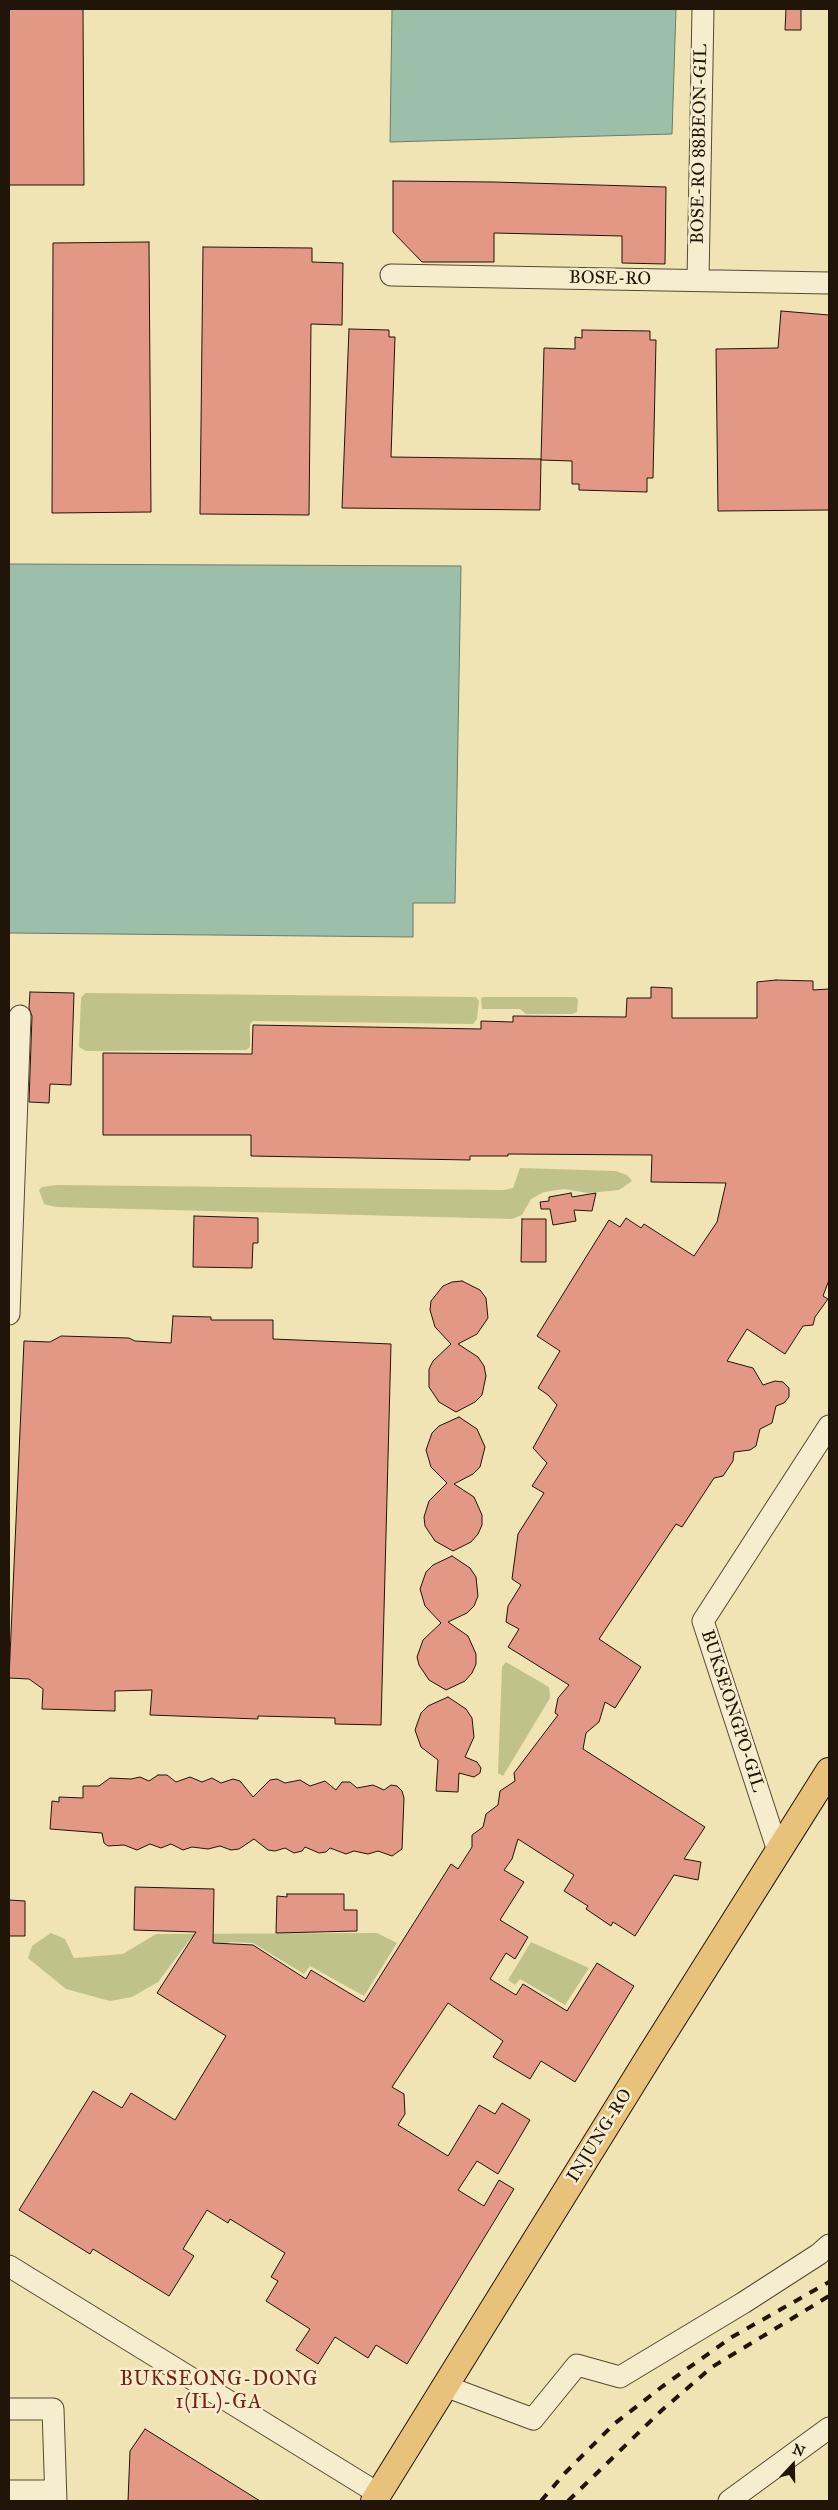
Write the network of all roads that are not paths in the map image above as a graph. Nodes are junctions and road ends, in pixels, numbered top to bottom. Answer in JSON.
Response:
{"nodes":[{"id":1,"x":702,"y":9,"type":"edge"},
{"id":2,"x":391,"y":275,"type":"dead end"},
{"id":3,"x":698,"y":280,"type":"junction"},
{"id":4,"x":829,"y":283,"type":"edge"},
{"id":5,"x":20,"y":1016,"type":"dead end"},
{"id":6,"x":9,"y":1314,"type":"edge"},
{"id":7,"x":829,"y":1426,"type":"edge"},
{"id":8,"x":829,"y":1772,"type":"edge"},
{"id":9,"x":778,"y":1851,"type":"junction"},
{"id":10,"x":829,"y":2245,"type":"edge"},
{"id":11,"x":9,"y":2266,"type":"edge"},
{"id":12,"x":445,"y":2386,"type":"junction"},
{"id":13,"x":9,"y":2409,"type":"edge"},
{"id":14,"x":829,"y":2428,"type":"edge"},
{"id":15,"x":9,"y":2491,"type":"edge"},
{"id":16,"x":56,"y":2496,"type":"edge"},
{"id":17,"x":376,"y":2498,"type":"edge"},
{"id":18,"x":729,"y":2501,"type":"edge"}],
"edges":[{"from":1,"to":3,"type":"street","name":"BOSE-RO 88BEON-GIL"},
{"from":2,"to":3,"type":"street","name":"BOSE-RO"},
{"from":3,"to":4,"type":"street","name":"BOSE-RO"},
{"from":5,"to":6,"type":"street"},
{"from":7,"to":9,"type":"street","name":"BUKSEONGPO-GIL"},
{"from":8,"to":9,"type":"main road","name":"INJUNG-RO"},
{"from":9,"to":12,"type":"main road","name":"INJUNG-RO"},
{"from":10,"to":12,"type":"street"},
{"from":11,"to":17,"type":"street"},
{"from":12,"to":17,"type":"main road","name":"INJUNG-RO"},
{"from":13,"to":16,"type":"street"},
{"from":14,"to":18,"type":"street"},
{"from":15,"to":16,"type":"street"}]}
